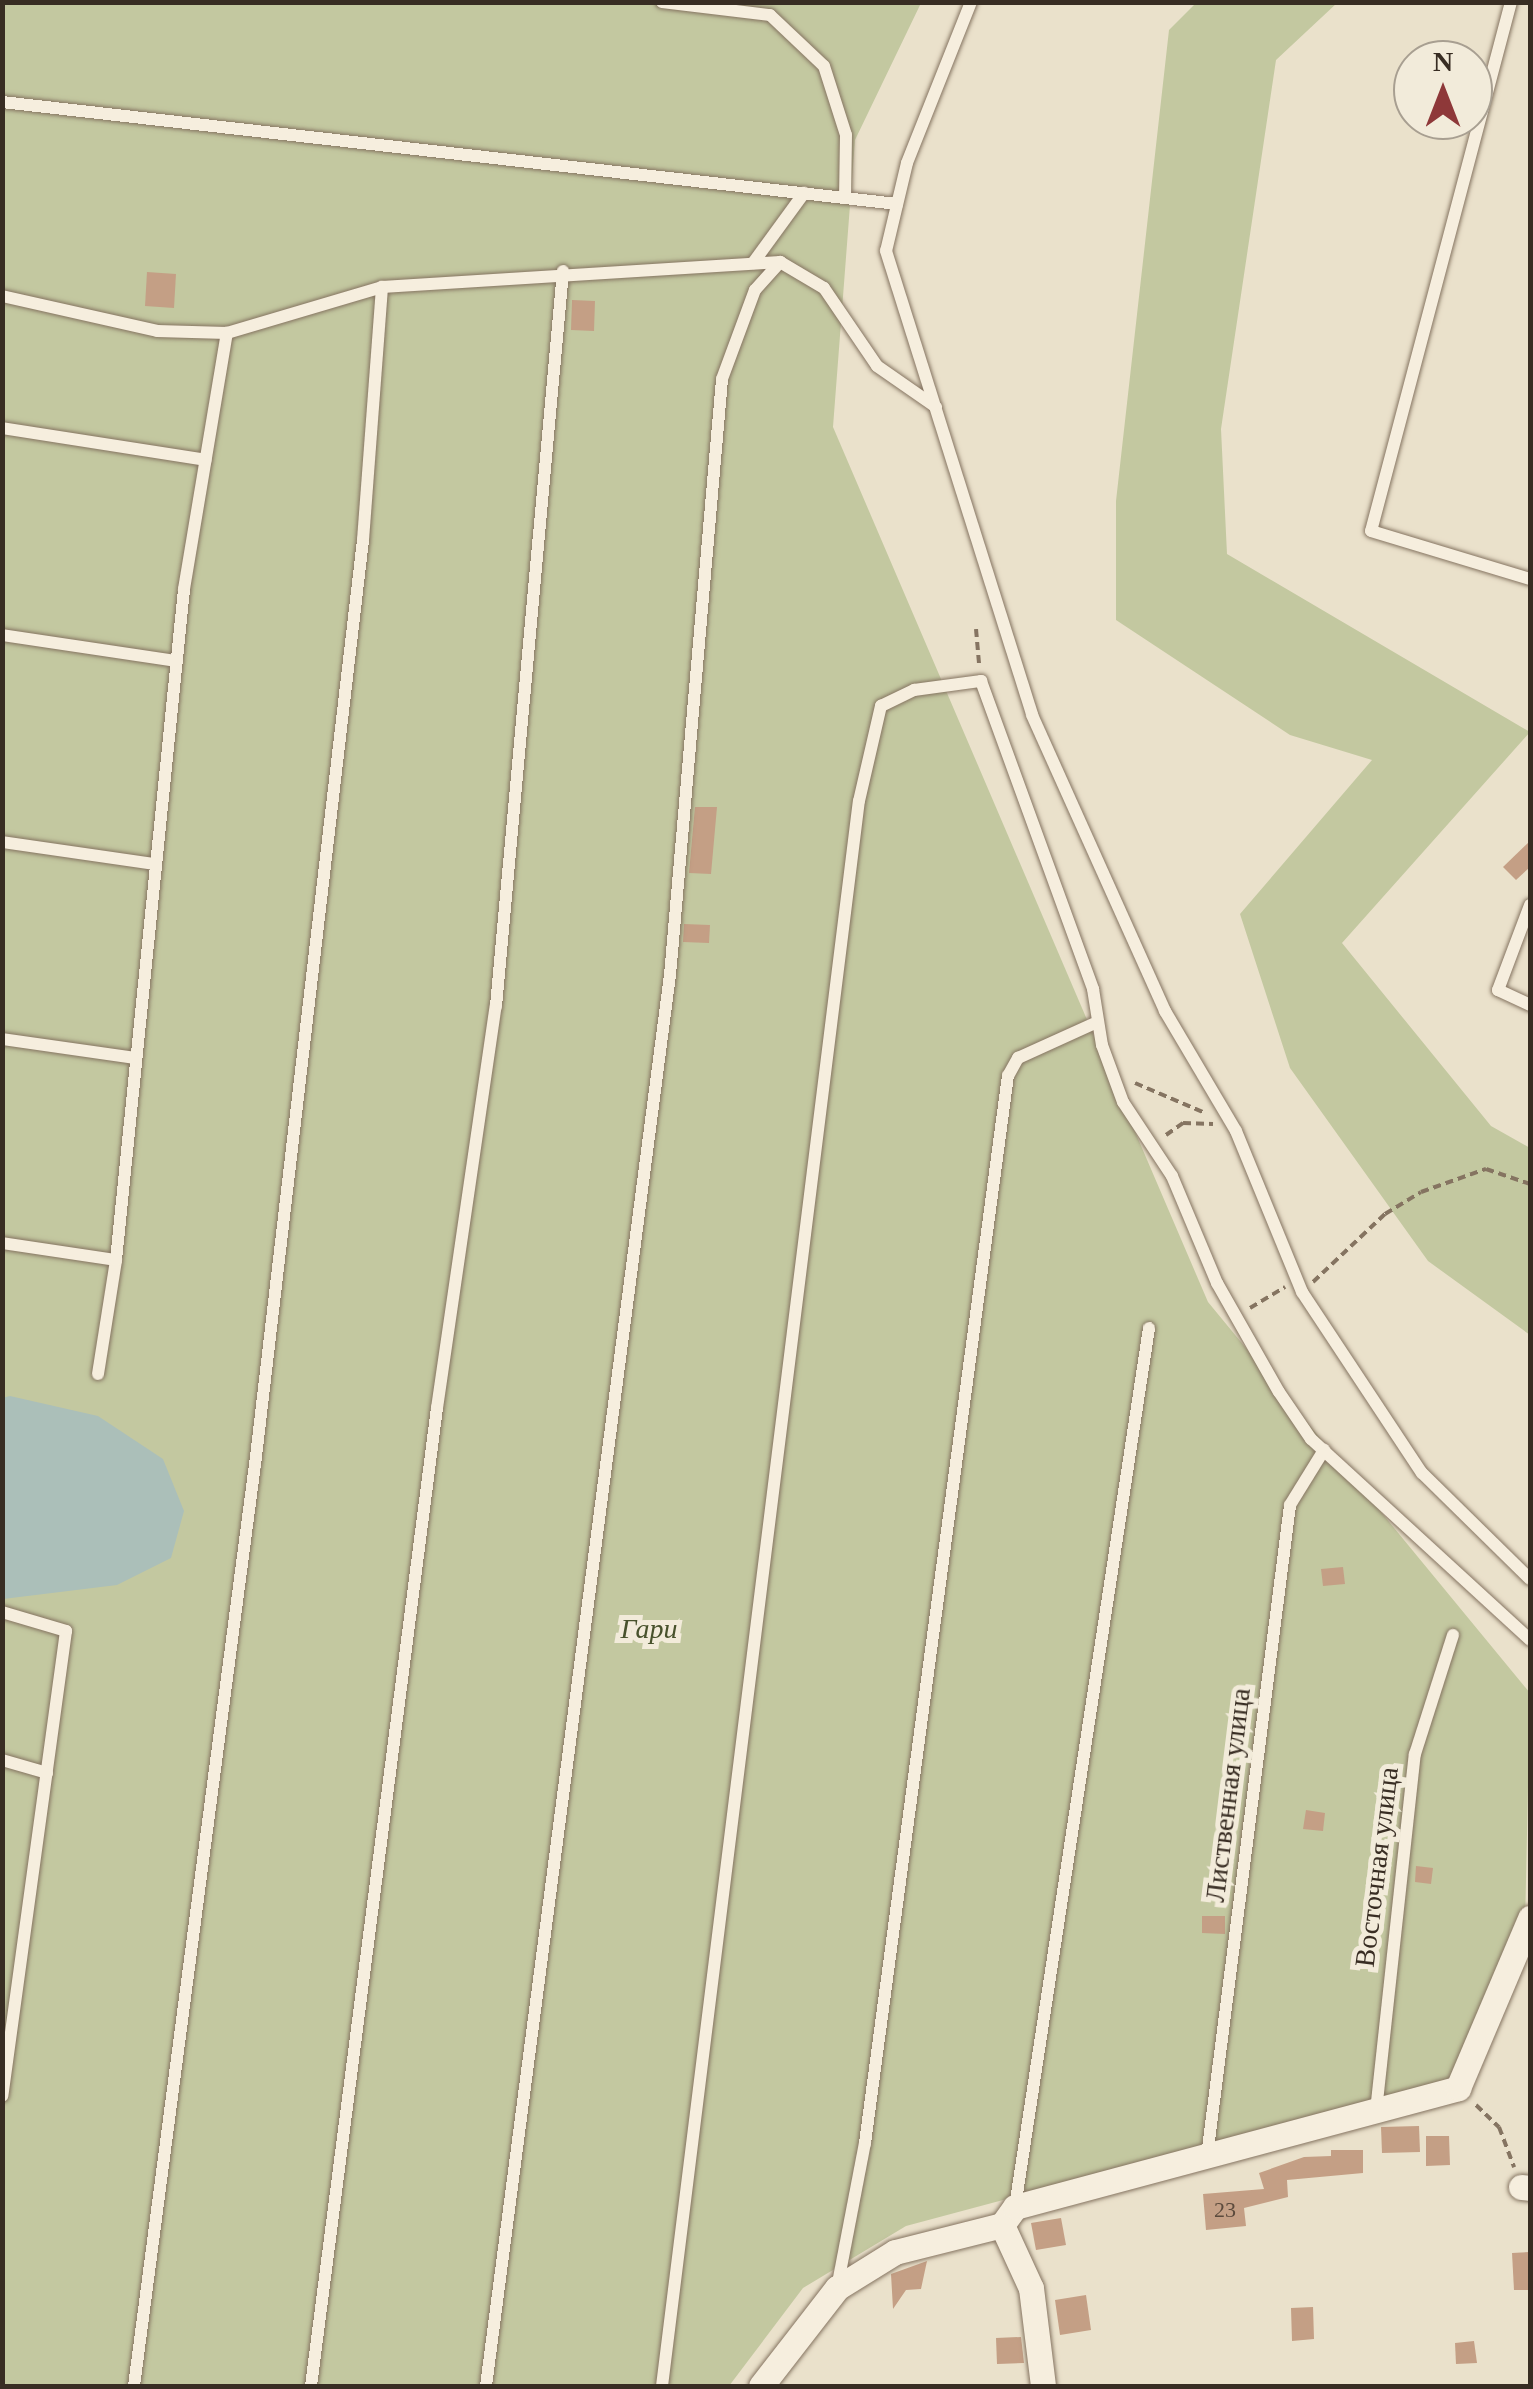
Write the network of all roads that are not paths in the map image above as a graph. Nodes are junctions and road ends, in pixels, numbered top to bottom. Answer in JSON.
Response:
{"nodes":[{"id":1,"x":662,"y":2,"type":"edge"},
{"id":2,"x":971,"y":2,"type":"edge"},
{"id":3,"x":1511,"y":2,"type":"edge"},
{"id":4,"x":2,"y":102,"type":"edge"},
{"id":5,"x":804,"y":193,"type":"junction"},
{"id":6,"x":846,"y":198,"type":"junction"},
{"id":7,"x":897,"y":204,"type":"junction"},
{"id":8,"x":780,"y":262,"type":"junction"},
{"id":9,"x":753,"y":263,"type":"junction"},
{"id":10,"x":563,"y":271,"type":"junction"},
{"id":11,"x":382,"y":287,"type":"junction"},
{"id":12,"x":2,"y":296,"type":"edge"},
{"id":13,"x":227,"y":333,"type":"junction"},
{"id":14,"x":938,"y":408,"type":"junction"},
{"id":15,"x":2,"y":428,"type":"edge"},
{"id":16,"x":206,"y":460,"type":"junction"},
{"id":17,"x":1530,"y":579,"type":"edge"},
{"id":18,"x":2,"y":635,"type":"edge"},
{"id":19,"x":176,"y":661,"type":"junction"},
{"id":20,"x":2,"y":842,"type":"edge"},
{"id":21,"x":154,"y":864,"type":"junction"},
{"id":22,"x":1530,"y":905,"type":"edge"},
{"id":23,"x":1530,"y":1006,"type":"edge"},
{"id":24,"x":1093,"y":1024,"type":"dead end"},
{"id":25,"x":2,"y":1039,"type":"edge"},
{"id":26,"x":136,"y":1058,"type":"junction"},
{"id":27,"x":2,"y":1243,"type":"edge"},
{"id":28,"x":116,"y":1260,"type":"junction"},
{"id":29,"x":1150,"y":1328,"type":"dead end"},
{"id":30,"x":98,"y":1374,"type":"dead end"},
{"id":31,"x":1324,"y":1450,"type":"junction"},
{"id":32,"x":1530,"y":1578,"type":"edge"},
{"id":33,"x":2,"y":1612,"type":"edge"},
{"id":34,"x":1453,"y":1635,"type":"dead end"},
{"id":35,"x":1530,"y":1640,"type":"edge"},
{"id":36,"x":2,"y":1760,"type":"edge"},
{"id":37,"x":47,"y":1774,"type":"junction"},
{"id":38,"x":1530,"y":1918,"type":"edge"},
{"id":39,"x":2,"y":1963,"type":"edge"},
{"id":40,"x":20,"y":1970,"type":"junction"},
{"id":41,"x":5,"y":2056,"type":"edge"},
{"id":42,"x":2,"y":2096,"type":"edge"},
{"id":43,"x":1376,"y":2111,"type":"junction"},
{"id":44,"x":1207,"y":2156,"type":"junction"},
{"id":45,"x":1008,"y":2216,"type":"junction"},
{"id":46,"x":837,"y":2288,"type":"junction"},
{"id":47,"x":134,"y":2386,"type":"edge"},
{"id":48,"x":311,"y":2386,"type":"edge"},
{"id":49,"x":486,"y":2386,"type":"edge"},
{"id":50,"x":662,"y":2386,"type":"edge"},
{"id":51,"x":761,"y":2386,"type":"edge"},
{"id":52,"x":1043,"y":2386,"type":"edge"}],
"edges":[{"from":1,"to":6,"type":"lane"},
{"from":2,"to":7,"type":"lane"},
{"from":3,"to":17,"type":"lane"},
{"from":4,"to":5,"type":"lane"},
{"from":5,"to":6,"type":"lane"},
{"from":5,"to":9,"type":"lane"},
{"from":6,"to":7,"type":"lane"},
{"from":7,"to":14,"type":"lane"},
{"from":8,"to":9,"type":"lane"},
{"from":8,"to":14,"type":"lane"},
{"from":8,"to":49,"type":"lane"},
{"from":9,"to":10,"type":"lane"},
{"from":10,"to":11,"type":"lane"},
{"from":10,"to":48,"type":"lane"},
{"from":11,"to":13,"type":"lane"},
{"from":11,"to":47,"type":"lane"},
{"from":12,"to":13,"type":"lane"},
{"from":13,"to":16,"type":"lane"},
{"from":14,"to":32,"type":"lane"},
{"from":15,"to":16,"type":"lane"},
{"from":16,"to":19,"type":"lane"},
{"from":18,"to":19,"type":"lane"},
{"from":19,"to":21,"type":"lane"},
{"from":20,"to":21,"type":"lane"},
{"from":21,"to":26,"type":"lane"},
{"from":22,"to":23,"type":"lane"},
{"from":24,"to":46,"type":"lane"},
{"from":25,"to":26,"type":"lane"},
{"from":26,"to":28,"type":"lane"},
{"from":27,"to":28,"type":"lane"},
{"from":28,"to":30,"type":"lane"},
{"from":29,"to":45,"type":"lane"},
{"from":31,"to":35,"type":"lane"},
{"from":31,"to":44,"type":"lane","name":"Лиственная улица"},
{"from":31,"to":50,"type":"lane"},
{"from":33,"to":37,"type":"lane"},
{"from":34,"to":43,"type":"lane","name":"Восточная улица"},
{"from":36,"to":37,"type":"lane"},
{"from":37,"to":40,"type":"lane"},
{"from":38,"to":43,"type":"street"},
{"from":39,"to":40,"type":"lane"},
{"from":40,"to":41,"type":"lane"},
{"from":41,"to":42,"type":"lane"},
{"from":43,"to":44,"type":"street"},
{"from":44,"to":45,"type":"street"},
{"from":45,"to":46,"type":"street"},
{"from":45,"to":52,"type":"street"},
{"from":46,"to":51,"type":"street"}]}
